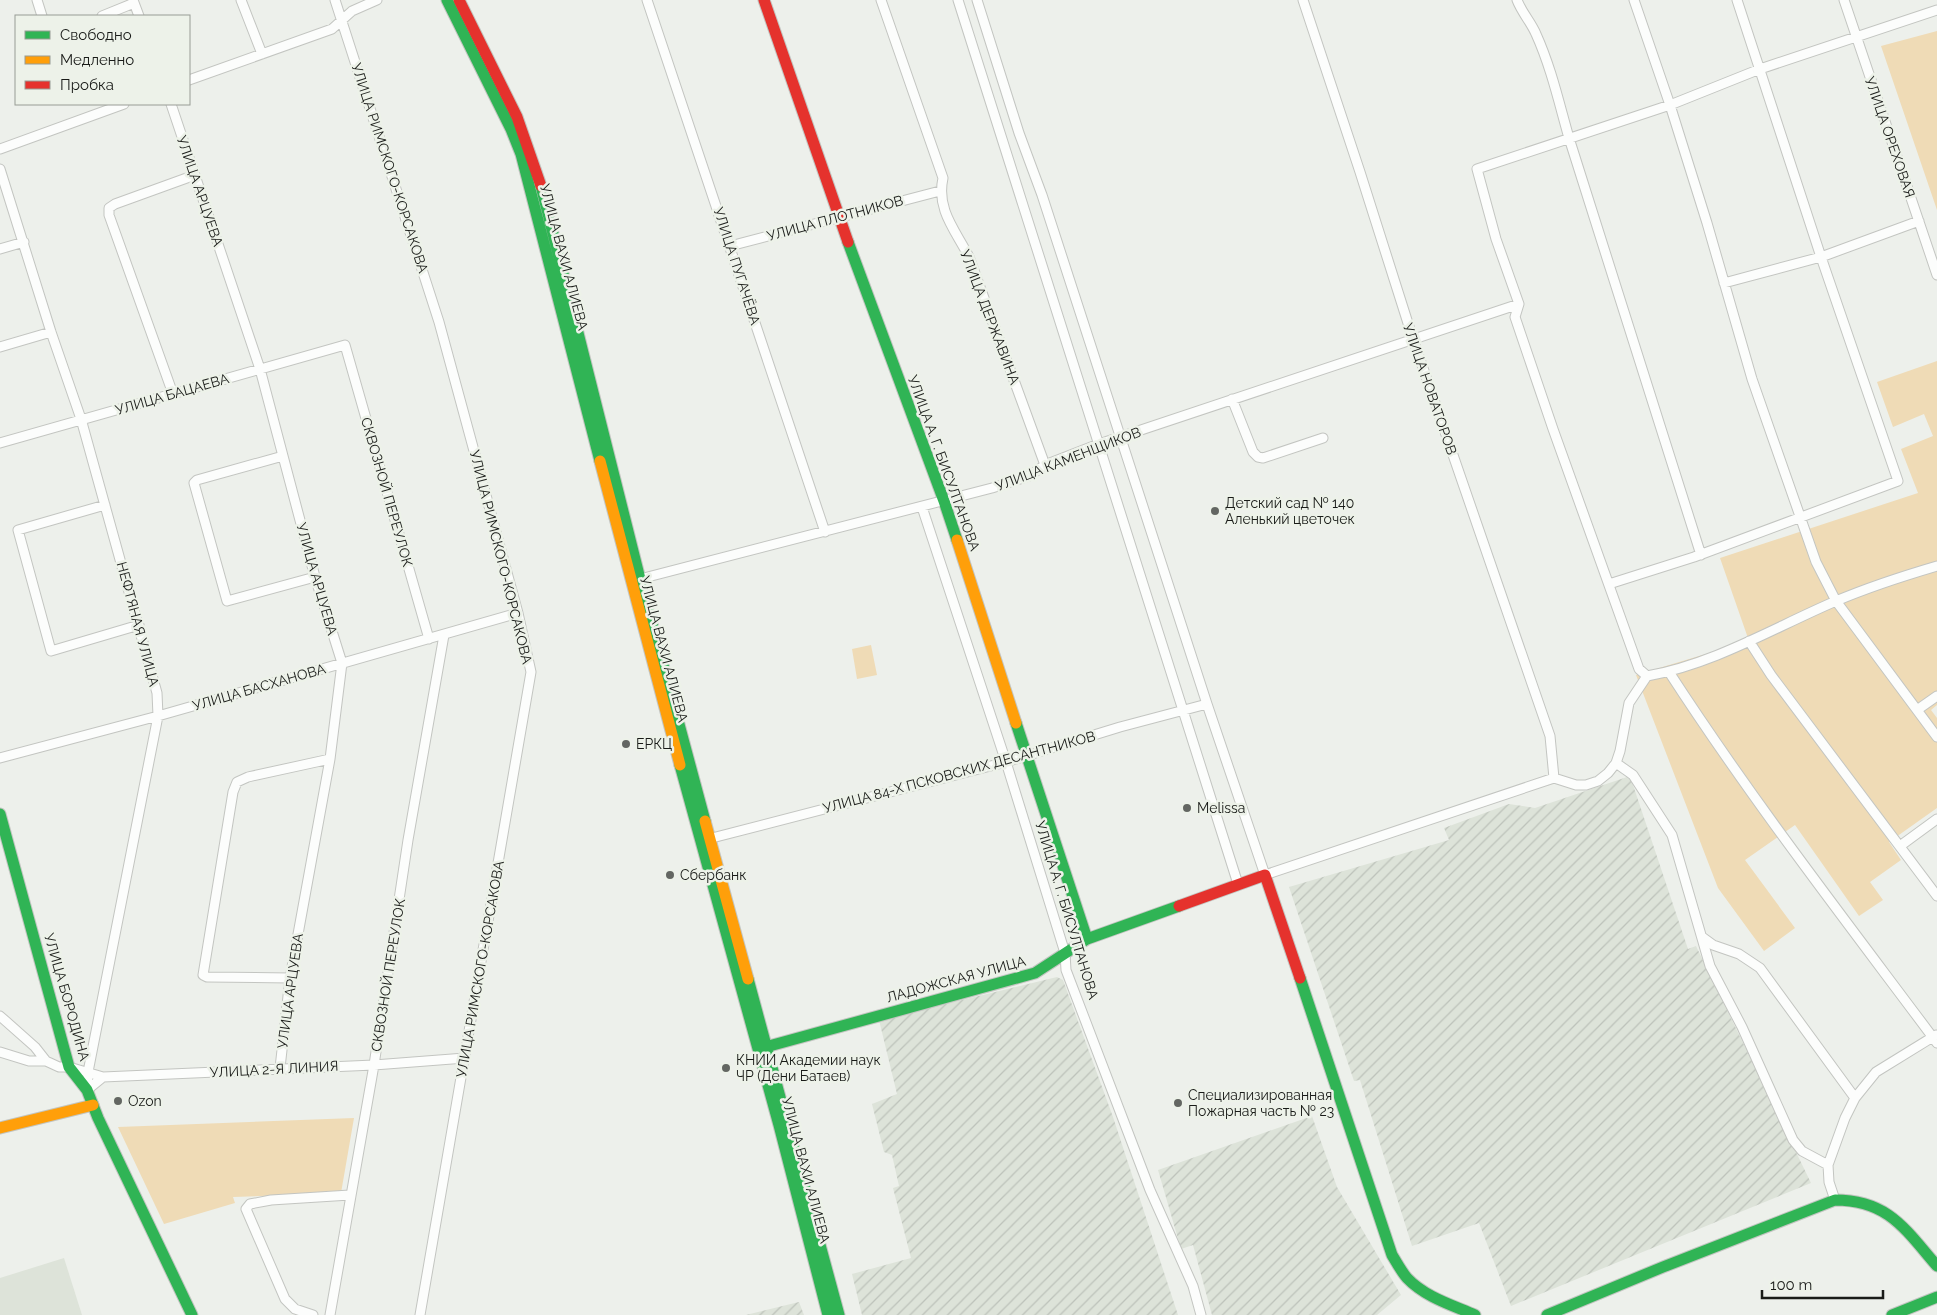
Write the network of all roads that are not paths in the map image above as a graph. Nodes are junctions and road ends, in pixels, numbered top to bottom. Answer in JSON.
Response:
{"nodes":[{"id":1,"x":36,"y":0,"type":"edge"},
{"id":2,"x":241,"y":0,"type":"edge"},
{"id":3,"x":335,"y":0,"type":"edge"},
{"id":4,"x":377,"y":0,"type":"edge"},
{"id":5,"x":447,"y":0,"type":"edge"},
{"id":6,"x":459,"y":0,"type":"edge"},
{"id":7,"x":647,"y":0,"type":"edge"},
{"id":8,"x":764,"y":0,"type":"edge"},
{"id":9,"x":881,"y":0,"type":"edge"},
{"id":10,"x":958,"y":0,"type":"edge"},
{"id":11,"x":978,"y":0,"type":"edge"},
{"id":12,"x":1303,"y":0,"type":"edge"},
{"id":13,"x":1517,"y":0,"type":"edge"},
{"id":14,"x":1634,"y":0,"type":"edge"},
{"id":15,"x":1737,"y":0,"type":"edge"},
{"id":16,"x":1844,"y":0,"type":"edge"},
{"id":17,"x":134,"y":2,"type":"edge"},
{"id":18,"x":1937,"y":10,"type":"edge"},
{"id":19,"x":42,"y":15,"type":"edge"},
{"id":20,"x":104,"y":15,"type":"edge"},
{"id":21,"x":139,"y":15,"type":"edge"},
{"id":22,"x":342,"y":19,"type":"junction"},
{"id":23,"x":1856,"y":36,"type":"junction"},
{"id":24,"x":262,"y":54,"type":"junction"},
{"id":25,"x":1760,"y":69,"type":"junction"},
{"id":26,"x":190,"y":80,"type":"edge"},
{"id":27,"x":121,"y":105,"type":"edge"},
{"id":28,"x":170,"y":105,"type":"edge"},
{"id":29,"x":1670,"y":105,"type":"junction"},
{"id":30,"x":1569,"y":138,"type":"junction"},
{"id":31,"x":0,"y":149,"type":"edge"},
{"id":32,"x":0,"y":169,"type":"edge"},
{"id":33,"x":195,"y":175,"type":"junction"},
{"id":34,"x":940,"y":191,"type":"junction"},
{"id":35,"x":839,"y":218,"type":"junction"},
{"id":36,"x":1919,"y":221,"type":"junction"},
{"id":37,"x":24,"y":242,"type":"junction"},
{"id":38,"x":730,"y":246,"type":"junction"},
{"id":39,"x":0,"y":250,"type":"edge"},
{"id":40,"x":1822,"y":257,"type":"junction"},
{"id":41,"x":1937,"y":275,"type":"edge"},
{"id":42,"x":1724,"y":283,"type":"junction"},
{"id":43,"x":1520,"y":304,"type":"junction"},
{"id":44,"x":51,"y":332,"type":"junction"},
{"id":45,"x":1413,"y":340,"type":"junction"},
{"id":46,"x":345,"y":345,"type":"joint"},
{"id":47,"x":0,"y":347,"type":"edge"},
{"id":48,"x":260,"y":369,"type":"junction"},
{"id":49,"x":173,"y":394,"type":"junction"},
{"id":50,"x":1232,"y":399,"type":"junction"},
{"id":51,"x":81,"y":419,"type":"junction"},
{"id":52,"x":1120,"y":437,"type":"junction"},
{"id":53,"x":1323,"y":438,"type":"dead end"},
{"id":54,"x":0,"y":442,"type":"edge"},
{"id":55,"x":1099,"y":444,"type":"junction"},
{"id":56,"x":283,"y":456,"type":"junction"},
{"id":57,"x":1045,"y":465,"type":"junction"},
{"id":58,"x":944,"y":501,"type":"junction"},
{"id":59,"x":105,"y":505,"type":"junction"},
{"id":60,"x":922,"y":507,"type":"junction"},
{"id":61,"x":1800,"y":517,"type":"junction"},
{"id":62,"x":824,"y":532,"type":"junction"},
{"id":63,"x":1701,"y":554,"type":"junction"},
{"id":64,"x":1937,"y":566,"type":"edge"},
{"id":65,"x":315,"y":576,"type":"junction"},
{"id":66,"x":636,"y":580,"type":"junction"},
{"id":67,"x":1609,"y":584,"type":"junction"},
{"id":68,"x":1836,"y":602,"type":"junction"},
{"id":69,"x":518,"y":613,"type":"junction"},
{"id":70,"x":139,"y":626,"type":"junction"},
{"id":71,"x":444,"y":635,"type":"junction"},
{"id":72,"x":429,"y":639,"type":"junction"},
{"id":73,"x":1749,"y":641,"type":"junction"},
{"id":74,"x":342,"y":663,"type":"junction"},
{"id":75,"x":1670,"y":672,"type":"junction"},
{"id":76,"x":1647,"y":676,"type":"junction"},
{"id":77,"x":1937,"y":696,"type":"edge"},
{"id":78,"x":1206,"y":704,"type":"junction"},
{"id":79,"x":1184,"y":710,"type":"junction"},
{"id":80,"x":1917,"y":710,"type":"junction"},
{"id":81,"x":158,"y":716,"type":"junction"},
{"id":82,"x":1937,"y":737,"type":"edge"},
{"id":83,"x":1028,"y":755,"type":"junction"},
{"id":84,"x":0,"y":758,"type":"edge"},
{"id":85,"x":330,"y":759,"type":"junction"},
{"id":86,"x":1006,"y":762,"type":"junction"},
{"id":87,"x":1616,"y":763,"type":"junction"},
{"id":88,"x":1554,"y":778,"type":"junction"},
{"id":89,"x":0,"y":814,"type":"edge"},
{"id":90,"x":1937,"y":819,"type":"edge"},
{"id":91,"x":712,"y":838,"type":"junction"},
{"id":92,"x":1900,"y":846,"type":"junction"},
{"id":93,"x":1265,"y":874,"type":"junction"},
{"id":94,"x":1238,"y":884,"type":"junction"},
{"id":95,"x":1937,"y":896,"type":"edge"},
{"id":96,"x":1702,"y":937,"type":"junction"},
{"id":97,"x":1087,"y":939,"type":"junction"},
{"id":98,"x":1065,"y":953,"type":"junction"},
{"id":99,"x":290,"y":978,"type":"junction"},
{"id":100,"x":0,"y":1016,"type":"edge"},
{"id":101,"x":1936,"y":1038,"type":"edge"},
{"id":102,"x":763,"y":1048,"type":"junction"},
{"id":103,"x":0,"y":1052,"type":"edge"},
{"id":104,"x":465,"y":1058,"type":"junction"},
{"id":105,"x":46,"y":1061,"type":"junction"},
{"id":106,"x":374,"y":1064,"type":"junction"},
{"id":107,"x":69,"y":1067,"type":"junction"},
{"id":108,"x":280,"y":1068,"type":"junction"},
{"id":109,"x":88,"y":1072,"type":"junction"},
{"id":110,"x":103,"y":1077,"type":"junction"},
{"id":111,"x":87,"y":1090,"type":"junction"},
{"id":112,"x":1855,"y":1098,"type":"junction"},
{"id":113,"x":93,"y":1105,"type":"junction"},
{"id":114,"x":0,"y":1128,"type":"edge"},
{"id":115,"x":1828,"y":1165,"type":"junction"},
{"id":116,"x":350,"y":1195,"type":"junction"},
{"id":117,"x":1835,"y":1200,"type":"junction"},
{"id":118,"x":1937,"y":1266,"type":"edge"},
{"id":119,"x":1937,"y":1297,"type":"edge"},
{"id":120,"x":192,"y":1315,"type":"edge"},
{"id":121,"x":313,"y":1315,"type":"edge"},
{"id":122,"x":330,"y":1315,"type":"edge"},
{"id":123,"x":420,"y":1315,"type":"edge"},
{"id":124,"x":828,"y":1315,"type":"edge"},
{"id":125,"x":839,"y":1315,"type":"edge"},
{"id":126,"x":1202,"y":1315,"type":"edge"},
{"id":127,"x":1475,"y":1315,"type":"edge"},
{"id":128,"x":1547,"y":1315,"type":"edge"},
{"id":129,"x":1892,"y":1315,"type":"edge"}],
"edges":[{"from":1,"to":19,"type":"street"},
{"from":2,"to":24,"type":"street"},
{"from":3,"to":22,"type":"street","name":"УЛИЦА РИМСКОГО-КОРСАКОВА"},
{"from":4,"to":22,"type":"street"},
{"from":5,"to":66,"type":"street","name":"УЛИЦА ВАХИ АЛИЕВА"},
{"from":6,"to":66,"type":"street","name":"УЛИЦА ВАХИ АЛИЕВА"},
{"from":7,"to":38,"type":"street","name":"УЛИЦА ПУГАЧЁВА"},
{"from":8,"to":35,"type":"street","name":"УЛИЦА А. Г. БИСУЛТАНОВА"},
{"from":9,"to":34,"type":"street","name":"УЛИЦА ДЕРЖАВИНА"},
{"from":10,"to":55,"type":"street"},
{"from":11,"to":52,"type":"street"},
{"from":12,"to":45,"type":"street","name":"УЛИЦА НОВАТОРОВ"},
{"from":13,"to":30,"type":"street"},
{"from":14,"to":29,"type":"street"},
{"from":15,"to":25,"type":"street"},
{"from":16,"to":23,"type":"street","name":"УЛИЦА ОРЕХОВАЯ"},
{"from":17,"to":20,"type":"street"},
{"from":17,"to":21,"type":"street"},
{"from":18,"to":23,"type":"street"},
{"from":22,"to":24,"type":"street"},
{"from":22,"to":69,"type":"street","name":"УЛИЦА РИМСКОГО-КОРСАКОВА"},
{"from":23,"to":25,"type":"street"},
{"from":23,"to":36,"type":"street","name":"УЛИЦА ОРЕХОВАЯ"},
{"from":24,"to":26,"type":"street"},
{"from":25,"to":29,"type":"street"},
{"from":25,"to":40,"type":"street"},
{"from":27,"to":31,"type":"street"},
{"from":28,"to":33,"type":"street","name":"УЛИЦА АРЦУЕВА"},
{"from":29,"to":30,"type":"street"},
{"from":29,"to":42,"type":"street"},
{"from":30,"to":43,"type":"street"},
{"from":30,"to":63,"type":"street"},
{"from":32,"to":37,"type":"street","name":"НЕФТЯНАЯ УЛИЦА"},
{"from":33,"to":48,"type":"street","name":"УЛИЦА АРЦУЕВА"},
{"from":33,"to":49,"type":"street"},
{"from":34,"to":35,"type":"street","name":"УЛИЦА ПЛОТНИКОВ"},
{"from":34,"to":57,"type":"street","name":"УЛИЦА ДЕРЖАВИНА"},
{"from":35,"to":38,"type":"street","name":"УЛИЦА ПЛОТНИКОВ"},
{"from":35,"to":58,"type":"street","name":"УЛИЦА А. Г. БИСУЛТАНОВА"},
{"from":36,"to":40,"type":"street"},
{"from":36,"to":41,"type":"street","name":"УЛИЦА ОРЕХОВАЯ"},
{"from":37,"to":39,"type":"street"},
{"from":37,"to":44,"type":"street","name":"НЕФТЯНАЯ УЛИЦА"},
{"from":38,"to":62,"type":"street","name":"УЛИЦА ПУГАЧЁВА"},
{"from":40,"to":42,"type":"street"},
{"from":40,"to":61,"type":"street"},
{"from":42,"to":61,"type":"street"},
{"from":43,"to":45,"type":"street","name":"УЛИЦА КАМЕНЩИКОВ"},
{"from":43,"to":67,"type":"street"},
{"from":44,"to":47,"type":"street"},
{"from":44,"to":51,"type":"street","name":"НЕФТЯНАЯ УЛИЦА"},
{"from":45,"to":50,"type":"street","name":"УЛИЦА КАМЕНЩИКОВ"},
{"from":45,"to":88,"type":"street","name":"УЛИЦА НОВАТОРОВ"},
{"from":46,"to":48,"type":"street","name":"УЛИЦА БАЦАЕВА"},
{"from":46,"to":72,"type":"street","name":"СКВОЗНОЙ ПЕРЕУЛОК"},
{"from":48,"to":49,"type":"street","name":"УЛИЦА БАЦАЕВА"},
{"from":48,"to":56,"type":"street","name":"УЛИЦА АРЦУЕВА"},
{"from":49,"to":51,"type":"street","name":"УЛИЦА БАЦАЕВА"},
{"from":50,"to":52,"type":"street","name":"УЛИЦА КАМЕНЩИКОВ"},
{"from":50,"to":53,"type":"street"},
{"from":51,"to":54,"type":"street","name":"УЛИЦА БАЦАЕВА"},
{"from":51,"to":59,"type":"street","name":"НЕФТЯНАЯ УЛИЦА"},
{"from":52,"to":55,"type":"street","name":"УЛИЦА КАМЕНЩИКОВ"},
{"from":52,"to":78,"type":"street"},
{"from":55,"to":57,"type":"street","name":"УЛИЦА КАМЕНЩИКОВ"},
{"from":55,"to":79,"type":"street"},
{"from":56,"to":65,"type":"street","name":"УЛИЦА АРЦУЕВА"},
{"from":56,"to":65,"type":"street"},
{"from":57,"to":58,"type":"street","name":"УЛИЦА КАМЕНЩИКОВ"},
{"from":58,"to":60,"type":"street","name":"УЛИЦА КАМЕНЩИКОВ"},
{"from":58,"to":83,"type":"street","name":"УЛИЦА А. Г. БИСУЛТАНОВА"},
{"from":59,"to":70,"type":"street","name":"НЕФТЯНАЯ УЛИЦА"},
{"from":59,"to":70,"type":"street"},
{"from":60,"to":62,"type":"street","name":"УЛИЦА КАМЕНЩИКОВ"},
{"from":60,"to":86,"type":"street","name":"УЛИЦА А. Г. БИСУЛТАНОВА"},
{"from":61,"to":63,"type":"street"},
{"from":61,"to":68,"type":"street"},
{"from":62,"to":66,"type":"street","name":"УЛИЦА КАМЕНЩИКОВ"},
{"from":63,"to":67,"type":"street"},
{"from":64,"to":68,"type":"street"},
{"from":65,"to":74,"type":"street","name":"УЛИЦА АРЦУЕВА"},
{"from":66,"to":91,"type":"street","name":"УЛИЦА ВАХИ АЛИЕВА"},
{"from":66,"to":102,"type":"street","name":"УЛИЦА ВАХИ АЛИЕВА"},
{"from":67,"to":76,"type":"street"},
{"from":68,"to":73,"type":"street"},
{"from":68,"to":80,"type":"street"},
{"from":69,"to":71,"type":"street","name":"УЛИЦА БАСХАНОВА"},
{"from":69,"to":104,"type":"street","name":"УЛИЦА РИМСКОГО-КОРСАКОВА"},
{"from":70,"to":81,"type":"street","name":"НЕФТЯНАЯ УЛИЦА"},
{"from":71,"to":72,"type":"street","name":"УЛИЦА БАСХАНОВА"},
{"from":71,"to":106,"type":"street","name":"СКВОЗНОЙ ПЕРЕУЛОК"},
{"from":72,"to":74,"type":"street","name":"УЛИЦА БАСХАНОВА"},
{"from":73,"to":75,"type":"street"},
{"from":73,"to":92,"type":"street"},
{"from":74,"to":81,"type":"street","name":"УЛИЦА БАСХАНОВА"},
{"from":74,"to":85,"type":"street","name":"УЛИЦА АРЦУЕВА"},
{"from":75,"to":76,"type":"street"},
{"from":75,"to":101,"type":"street"},
{"from":76,"to":87,"type":"street"},
{"from":77,"to":80,"type":"street"},
{"from":78,"to":79,"type":"street","name":"УЛИЦА 84-Х ПСКОВСКИХ ДЕСАНТНИКОВ"},
{"from":78,"to":93,"type":"street"},
{"from":79,"to":83,"type":"street","name":"УЛИЦА 84-Х ПСКОВСКИХ ДЕСАНТНИКОВ"},
{"from":79,"to":94,"type":"street"},
{"from":80,"to":82,"type":"street"},
{"from":81,"to":84,"type":"street","name":"УЛИЦА БАСХАНОВА"},
{"from":81,"to":109,"type":"street","name":"НЕФТЯНАЯ УЛИЦА"},
{"from":83,"to":86,"type":"street","name":"УЛИЦА 84-Х ПСКОВСКИХ ДЕСАНТНИКОВ"},
{"from":83,"to":97,"type":"street","name":"УЛИЦА А. Г. БИСУЛТАНОВА"},
{"from":85,"to":99,"type":"street","name":"УЛИЦА АРЦУЕВА"},
{"from":85,"to":99,"type":"street"},
{"from":86,"to":91,"type":"street","name":"УЛИЦА 84-Х ПСКОВСКИХ ДЕСАНТНИКОВ"},
{"from":86,"to":98,"type":"street","name":"УЛИЦА А. Г. БИСУЛТАНОВА"},
{"from":87,"to":88,"type":"street"},
{"from":87,"to":96,"type":"street"},
{"from":88,"to":93,"type":"street"},
{"from":89,"to":107,"type":"street","name":"УЛИЦА БОРОДИНА"},
{"from":90,"to":92,"type":"street"},
{"from":91,"to":102,"type":"street","name":"УЛИЦА ВАХИ АЛИЕВА"},
{"from":92,"to":95,"type":"street"},
{"from":93,"to":94,"type":"street","name":"ЛАДОЖСКАЯ УЛИЦА"},
{"from":93,"to":127,"type":"street"},
{"from":94,"to":97,"type":"street","name":"ЛАДОЖСКАЯ УЛИЦА"},
{"from":96,"to":112,"type":"street"},
{"from":96,"to":115,"type":"street"},
{"from":97,"to":98,"type":"street","name":"ЛАДОЖСКАЯ УЛИЦА"},
{"from":98,"to":102,"type":"street","name":"ЛАДОЖСКАЯ УЛИЦА"},
{"from":98,"to":126,"type":"street","name":"УЛИЦА А. Г. БИСУЛТАНОВА"},
{"from":99,"to":108,"type":"street","name":"УЛИЦА АРЦУЕВА"},
{"from":100,"to":105,"type":"street"},
{"from":101,"to":112,"type":"street"},
{"from":102,"to":124,"type":"street","name":"УЛИЦА ВАХИ АЛИЕВА"},
{"from":102,"to":125,"type":"street","name":"УЛИЦА ВАХИ АЛИЕВА"},
{"from":103,"to":105,"type":"street"},
{"from":104,"to":106,"type":"street","name":"УЛИЦА 2-Я ЛИНИЯ"},
{"from":104,"to":123,"type":"street","name":"УЛИЦА РИМСКОГО-КОРСАКОВА"},
{"from":105,"to":107,"type":"street"},
{"from":106,"to":108,"type":"street","name":"УЛИЦА 2-Я ЛИНИЯ"},
{"from":106,"to":116,"type":"street","name":"СКВОЗНОЙ ПЕРЕУЛОК"},
{"from":107,"to":109,"type":"street"},
{"from":107,"to":111,"type":"street","name":"УЛИЦА БОРОДИНА"},
{"from":108,"to":110,"type":"street","name":"УЛИЦА 2-Я ЛИНИЯ"},
{"from":109,"to":110,"type":"street"},
{"from":109,"to":111,"type":"street","name":"НЕФТЯНАЯ УЛИЦА"},
{"from":110,"to":111,"type":"street"},
{"from":111,"to":113,"type":"street","name":"УЛИЦА БОРОДИНА"},
{"from":112,"to":115,"type":"street"},
{"from":113,"to":114,"type":"street"},
{"from":113,"to":120,"type":"street","name":"УЛИЦА БОРОДИНА"},
{"from":115,"to":117,"type":"street"},
{"from":116,"to":121,"type":"street"},
{"from":116,"to":122,"type":"street","name":"СКВОЗНОЙ ПЕРЕУЛОК"},
{"from":117,"to":118,"type":"street"},
{"from":117,"to":128,"type":"street"},
{"from":119,"to":129,"type":"street"}]}
